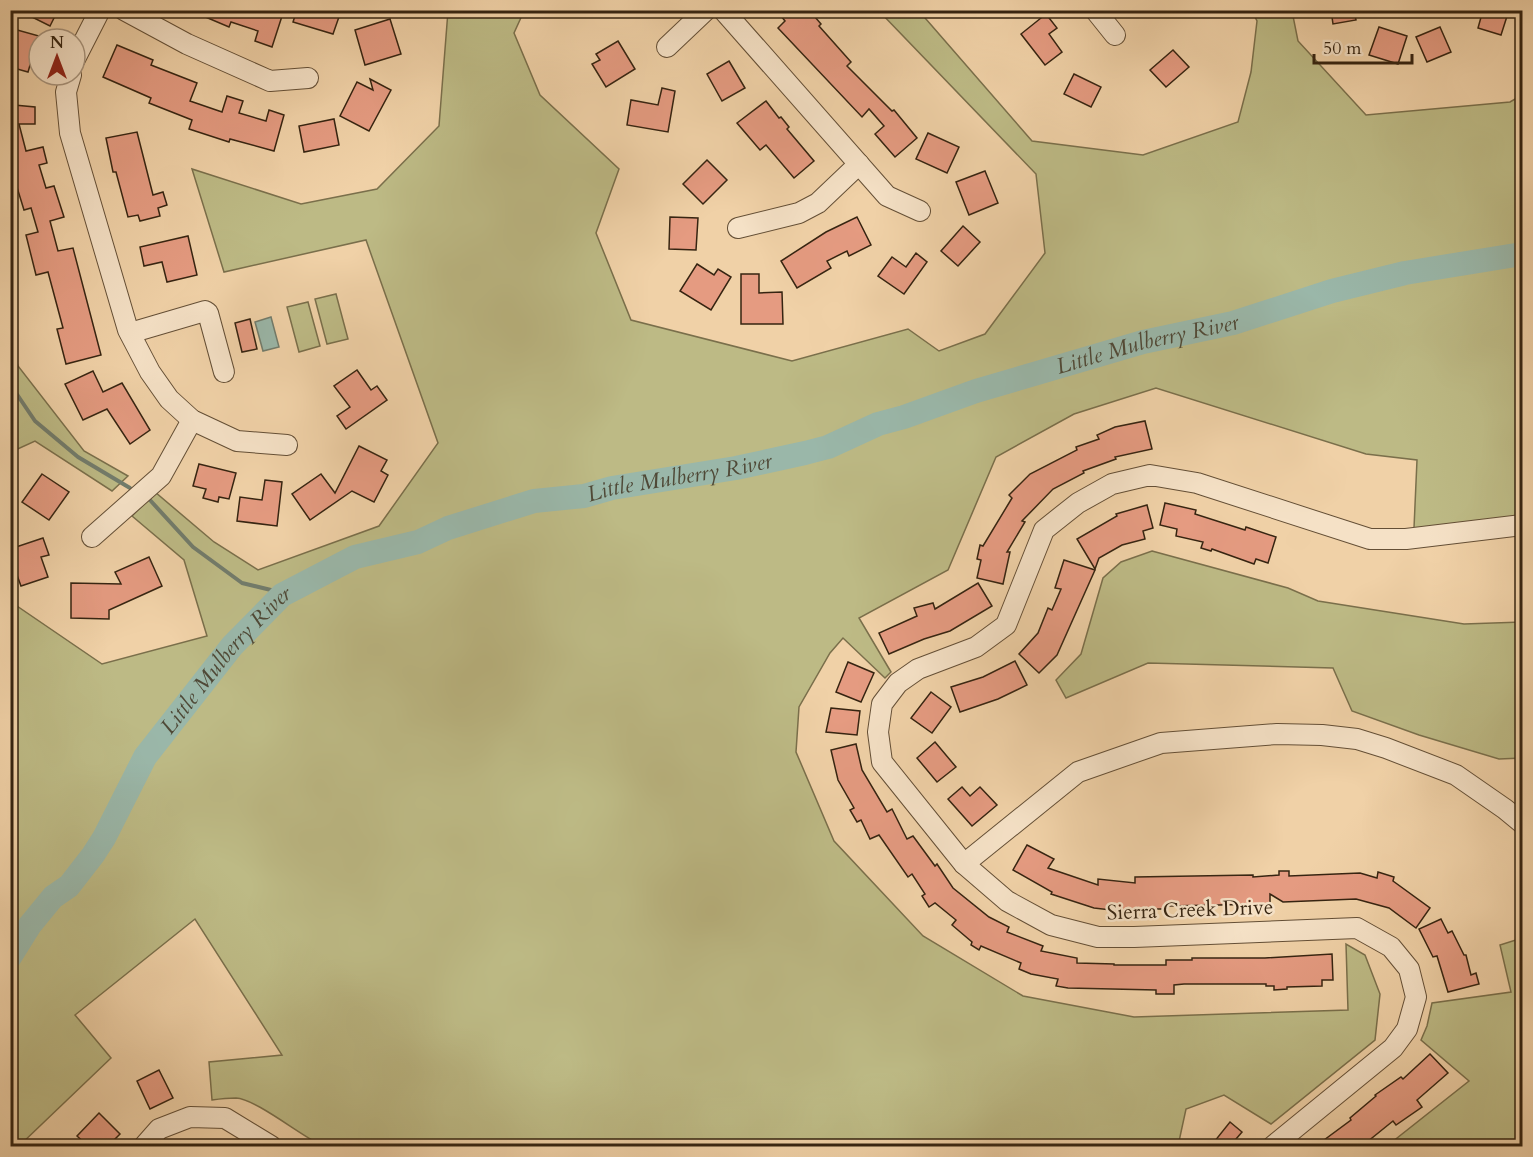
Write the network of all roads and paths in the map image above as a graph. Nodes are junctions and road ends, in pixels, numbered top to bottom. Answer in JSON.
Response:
{"nodes":[{"id":1,"x":100,"y":10,"type":"edge"},
{"id":2,"x":124,"y":10,"type":"edge"},
{"id":3,"x":706,"y":10,"type":"edge"},
{"id":4,"x":723,"y":10,"type":"edge"},
{"id":5,"x":1095,"y":10,"type":"edge"},
{"id":6,"x":87,"y":35,"type":"edge"},
{"id":7,"x":1115,"y":35,"type":"dead end"},
{"id":8,"x":667,"y":47,"type":"dead end"},
{"id":9,"x":308,"y":78,"type":"dead end"},
{"id":10,"x":67,"y":87,"type":"edge"},
{"id":11,"x":860,"y":164,"type":"junction"},
{"id":12,"x":920,"y":211,"type":"dead end"},
{"id":13,"x":738,"y":228,"type":"dead end"},
{"id":14,"x":130,"y":333,"type":"junction"},
{"id":15,"x":224,"y":372,"type":"dead end"},
{"id":16,"x":192,"y":420,"type":"junction"},
{"id":17,"x":287,"y":445,"type":"dead end"},
{"id":18,"x":1522,"y":525,"type":"edge"},
{"id":19,"x":92,"y":537,"type":"dead end"},
{"id":20,"x":1522,"y":823,"type":"edge"},
{"id":21,"x":964,"y":864,"type":"junction"},
{"id":22,"x":144,"y":1146,"type":"edge"},
{"id":23,"x":271,"y":1146,"type":"edge"},
{"id":24,"x":1273,"y":1146,"type":"edge"}],
"edges":[{"from":1,"to":6,"type":"street"},
{"from":2,"to":9,"type":"street"},
{"from":3,"to":8,"type":"street"},
{"from":4,"to":11,"type":"street"},
{"from":5,"to":7,"type":"street"},
{"from":10,"to":14,"type":"street"},
{"from":11,"to":12,"type":"street"},
{"from":11,"to":13,"type":"street"},
{"from":14,"to":15,"type":"street"},
{"from":14,"to":16,"type":"street"},
{"from":16,"to":17,"type":"street"},
{"from":16,"to":19,"type":"street"},
{"from":18,"to":21,"type":"street","name":"Sierra Creek Drive"},
{"from":20,"to":21,"type":"street"},
{"from":21,"to":24,"type":"street","name":"Sierra Creek Drive"},
{"from":22,"to":23,"type":"street"}]}
